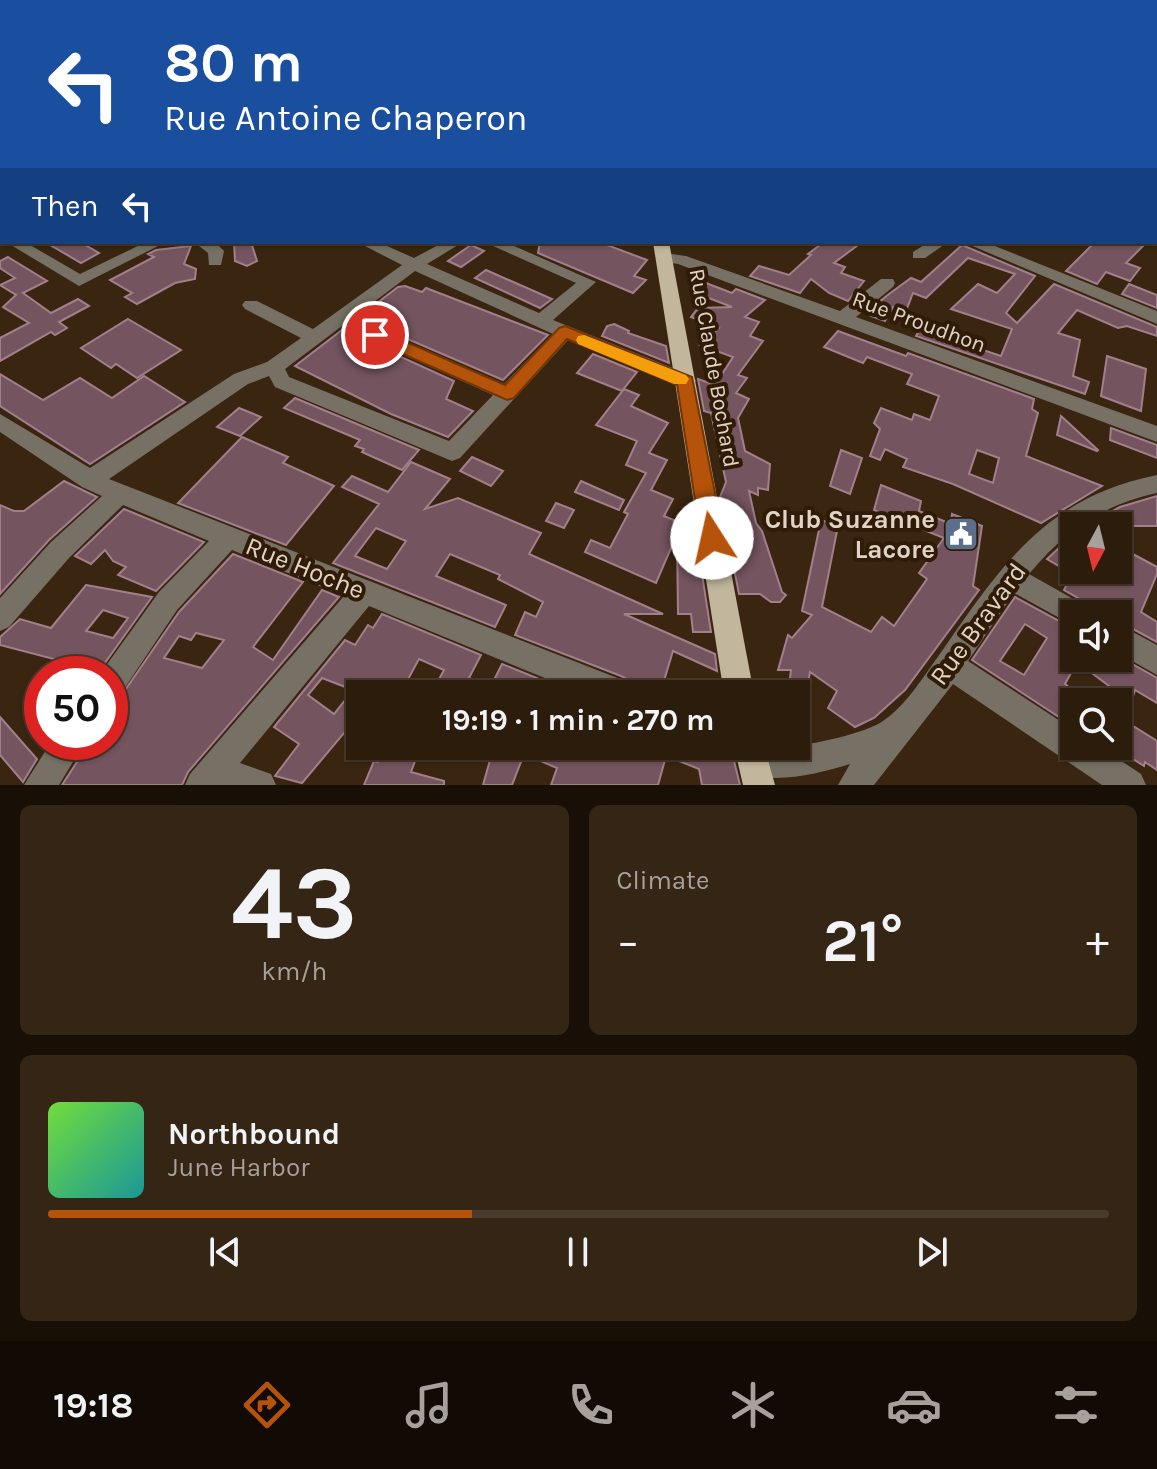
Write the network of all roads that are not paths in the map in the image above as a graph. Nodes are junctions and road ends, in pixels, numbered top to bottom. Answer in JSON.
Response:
{"nodes":[{"id":1,"x":17,"y":244,"type":"edge"},
{"id":2,"x":154,"y":244,"type":"edge"},
{"id":3,"x":205,"y":244,"type":"edge"},
{"id":4,"x":370,"y":244,"type":"edge"},
{"id":5,"x":421,"y":244,"type":"edge"},
{"id":6,"x":451,"y":244,"type":"edge"},
{"id":7,"x":497,"y":244,"type":"edge"},
{"id":8,"x":937,"y":244,"type":"edge"},
{"id":9,"x":976,"y":244,"type":"edge"},
{"id":10,"x":663,"y":250,"type":"edge"},
{"id":11,"x":919,"y":255,"type":"dead end"},
{"id":12,"x":215,"y":262,"type":"dead end"},
{"id":13,"x":416,"y":263,"type":"junction"},
{"id":14,"x":887,"y":283,"type":"dead end"},
{"id":15,"x":251,"y":305,"type":"dead end"},
{"id":16,"x":1157,"y":318,"type":"edge"},
{"id":17,"x":842,"y":319,"type":"junction"},
{"id":18,"x":541,"y":321,"type":"junction"},
{"id":19,"x":565,"y":332,"type":"junction"},
{"id":20,"x":375,"y":335,"type":"dead end"},
{"id":21,"x":315,"y":337,"type":"junction"},
{"id":22,"x":274,"y":367,"type":"junction"},
{"id":23,"x":686,"y":381,"type":"junction"},
{"id":24,"x":507,"y":393,"type":"junction"},
{"id":25,"x":4,"y":431,"type":"edge"},
{"id":26,"x":1157,"y":434,"type":"edge"},
{"id":27,"x":90,"y":480,"type":"junction"},
{"id":28,"x":1157,"y":484,"type":"edge"},
{"id":29,"x":120,"y":494,"type":"junction"},
{"id":30,"x":229,"y":537,"type":"junction"},
{"id":31,"x":1010,"y":577,"type":"junction"},
{"id":32,"x":364,"y":592,"type":"junction"},
{"id":33,"x":1060,"y":605,"type":"edge"},
{"id":34,"x":0,"y":618,"type":"edge"},
{"id":35,"x":1132,"y":646,"type":"edge"},
{"id":36,"x":128,"y":659,"type":"edge"},
{"id":37,"x":1157,"y":661,"type":"edge"},
{"id":38,"x":949,"y":665,"type":"junction"},
{"id":39,"x":585,"y":680,"type":"edge"},
{"id":40,"x":737,"y":680,"type":"edge"},
{"id":41,"x":893,"y":733,"type":"junction"},
{"id":42,"x":57,"y":760,"type":"edge"},
{"id":43,"x":753,"y":764,"type":"edge"},
{"id":44,"x":207,"y":778,"type":"edge"},
{"id":45,"x":40,"y":785,"type":"edge"},
{"id":46,"x":260,"y":785,"type":"edge"},
{"id":47,"x":854,"y":785,"type":"edge"},
{"id":48,"x":1130,"y":785,"type":"edge"}],
"edges":[{"from":1,"to":2,"type":"street"},
{"from":3,"to":12,"type":"street"},
{"from":4,"to":13,"type":"street"},
{"from":5,"to":13,"type":"street"},
{"from":6,"to":13,"type":"street"},
{"from":7,"to":18,"type":"street"},
{"from":8,"to":11,"type":"street"},
{"from":9,"to":16,"type":"street"},
{"from":10,"to":17,"type":"street","name":"Rue Proudhon"},
{"from":10,"to":23,"type":"main road","name":"Rue Claude Bochard"},
{"from":13,"to":18,"type":"street"},
{"from":13,"to":21,"type":"street"},
{"from":14,"to":17,"type":"street"},
{"from":15,"to":21,"type":"street"},
{"from":17,"to":26,"type":"street","name":"Rue Proudhon"},
{"from":18,"to":19,"type":"street"},
{"from":19,"to":23,"type":"street"},
{"from":19,"to":24,"type":"street"},
{"from":20,"to":24,"type":"street"},
{"from":21,"to":22,"type":"street"},
{"from":22,"to":24,"type":"street"},
{"from":22,"to":27,"type":"street"},
{"from":23,"to":40,"type":"main road","name":"Rue Claude Bochard"},
{"from":25,"to":27,"type":"street","name":"Rue Hoche"},
{"from":27,"to":29,"type":"street","name":"Rue Hoche"},
{"from":28,"to":31,"type":"street","name":"Rue Bravard"},
{"from":29,"to":30,"type":"street","name":"Rue Hoche"},
{"from":29,"to":34,"type":"street"},
{"from":30,"to":32,"type":"street","name":"Rue Hoche"},
{"from":30,"to":36,"type":"street"},
{"from":31,"to":33,"type":"street"},
{"from":31,"to":38,"type":"street","name":"Rue Bravard"},
{"from":32,"to":39,"type":"street","name":"Rue Hoche"},
{"from":32,"to":44,"type":"street"},
{"from":35,"to":37,"type":"street"},
{"from":38,"to":41,"type":"street","name":"Rue Bravard"},
{"from":38,"to":48,"type":"street"},
{"from":41,"to":43,"type":"street"},
{"from":41,"to":47,"type":"street","name":"Rue Bravard"},
{"from":42,"to":45,"type":"street"},
{"from":44,"to":46,"type":"street"}]}
